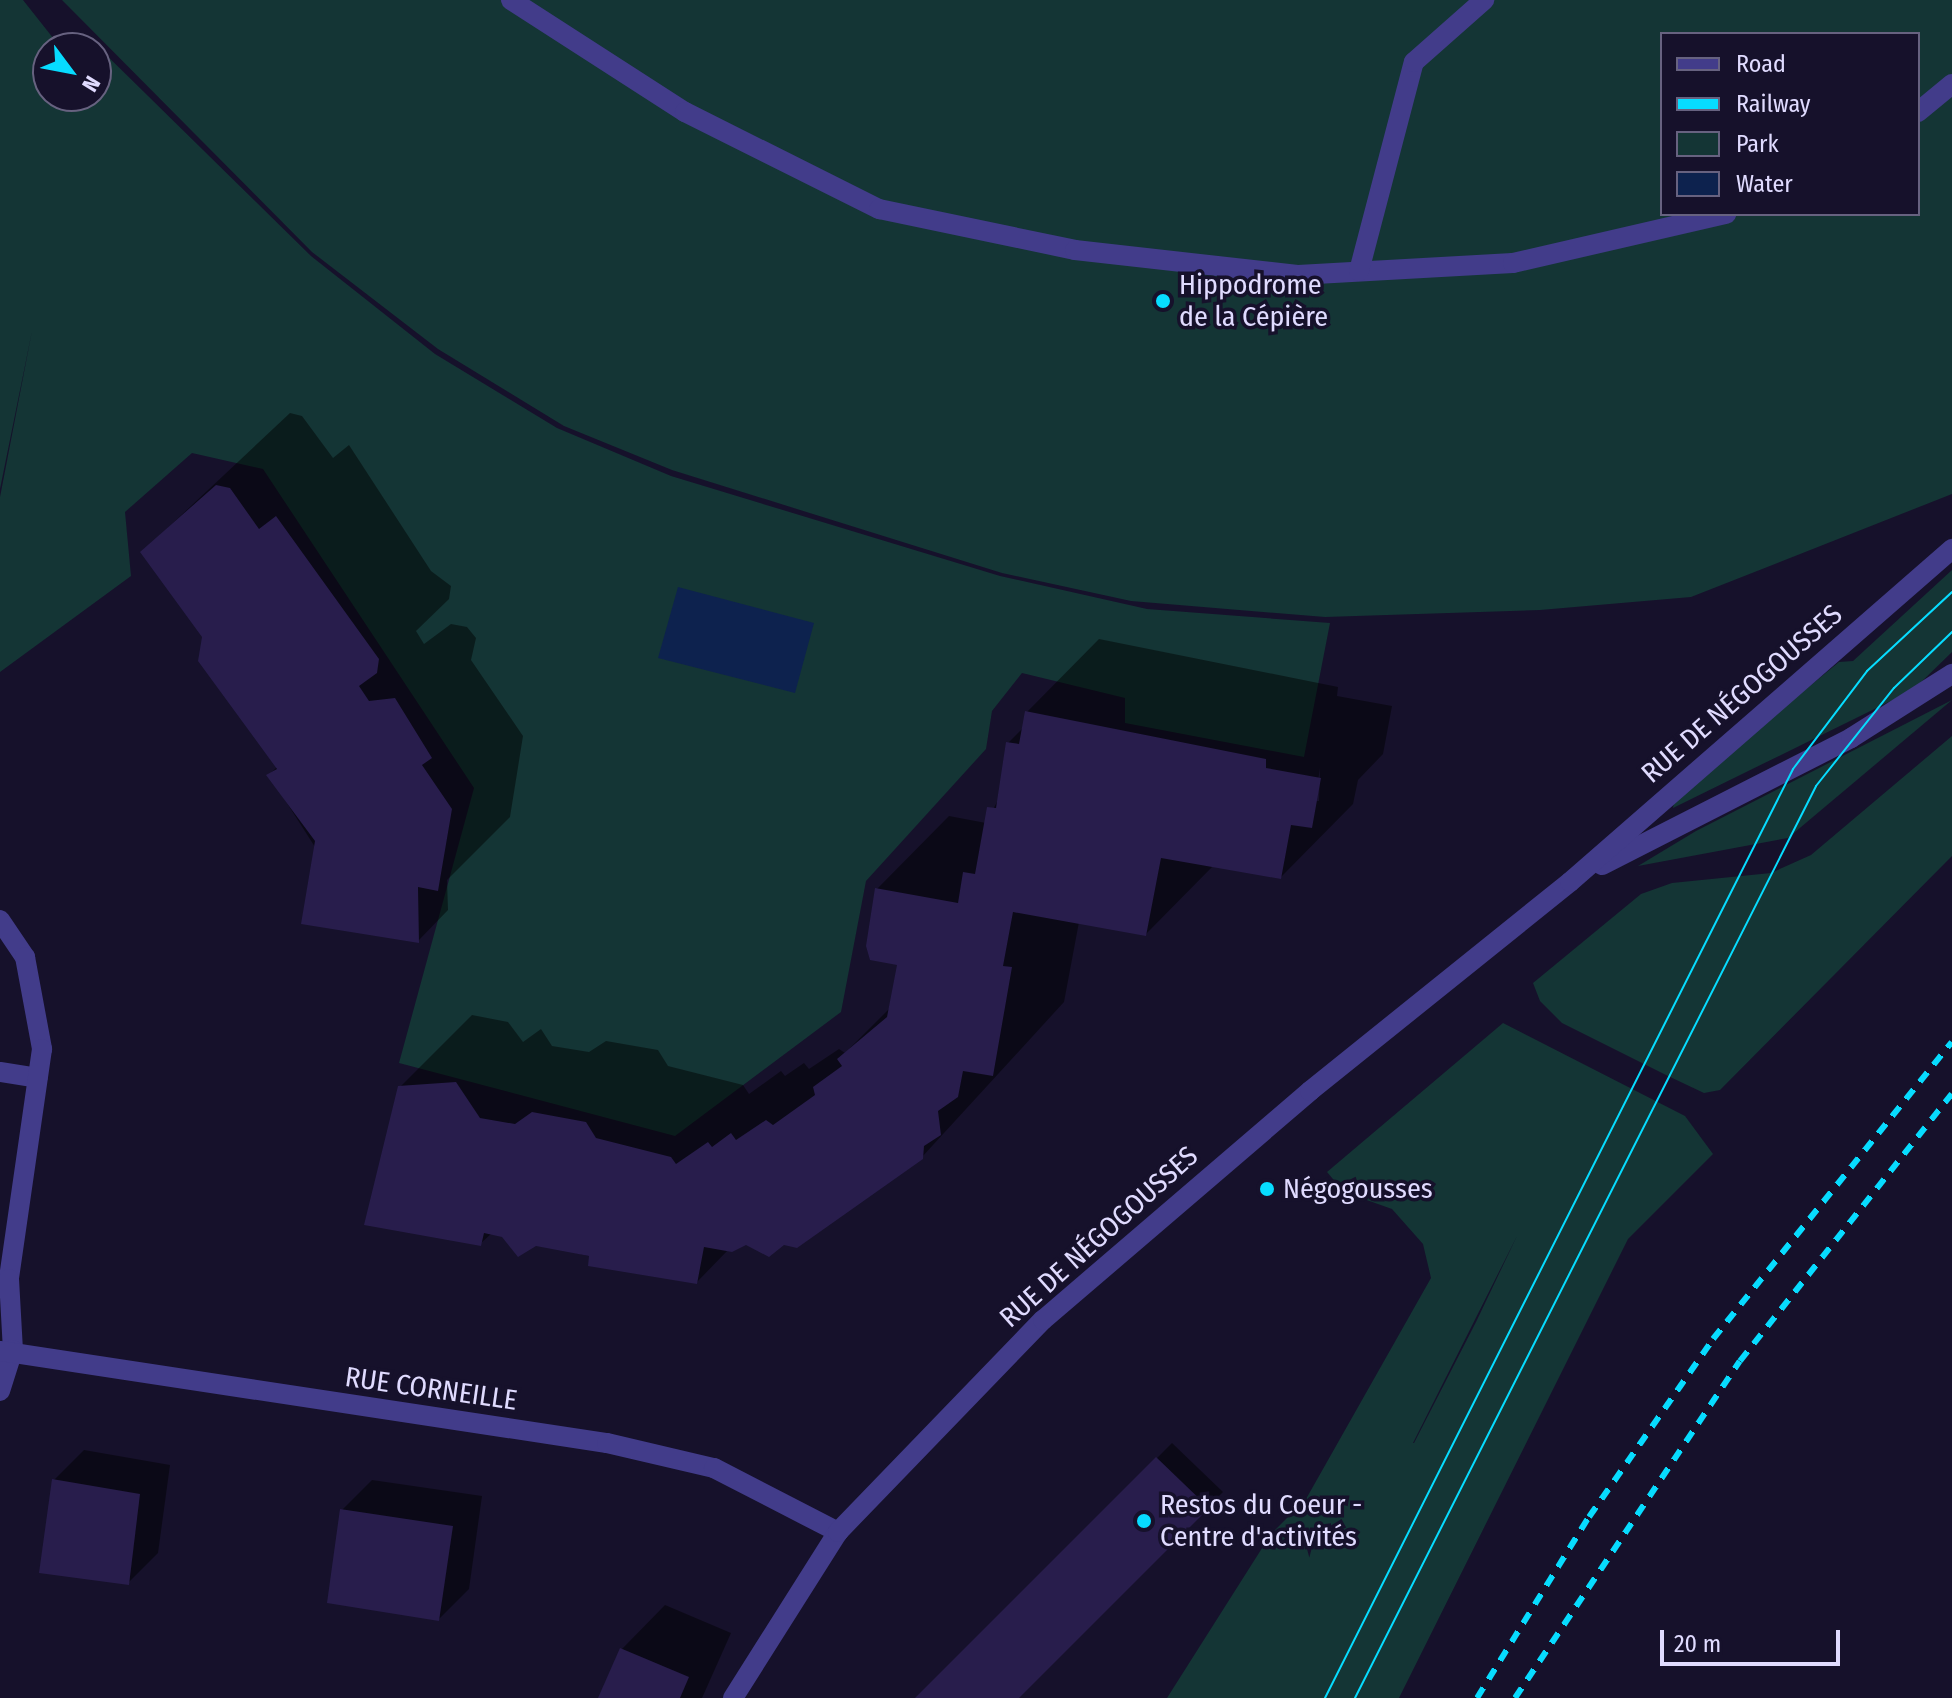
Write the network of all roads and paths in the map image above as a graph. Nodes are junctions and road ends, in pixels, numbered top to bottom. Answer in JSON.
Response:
{"nodes":[{"id":1,"x":511,"y":0,"type":"edge"},
{"id":2,"x":1484,"y":0,"type":"edge"},
{"id":3,"x":1952,"y":84,"type":"edge"},
{"id":4,"x":1920,"y":110,"type":"edge"},
{"id":5,"x":1717,"y":216,"type":"edge"},
{"id":6,"x":1359,"y":271,"type":"junction"},
{"id":7,"x":1952,"y":549,"type":"edge"},
{"id":8,"x":1952,"y":674,"type":"edge"},
{"id":9,"x":1570,"y":882,"type":"junction"},
{"id":10,"x":0,"y":920,"type":"edge"},
{"id":11,"x":0,"y":1072,"type":"edge"},
{"id":12,"x":38,"y":1078,"type":"junction"},
{"id":13,"x":6,"y":1351,"type":"edge"},
{"id":14,"x":0,"y":1391,"type":"edge"},
{"id":15,"x":838,"y":1532,"type":"junction"},
{"id":16,"x":733,"y":1698,"type":"edge"}],
"edges":[{"from":1,"to":6,"type":"street"},
{"from":2,"to":6,"type":"street"},
{"from":3,"to":4,"type":"street"},
{"from":5,"to":6,"type":"street"},
{"from":7,"to":9,"type":"street","name":"RUE DE NÉGOGOUSSES"},
{"from":8,"to":9,"type":"street","name":"RUE DE NÉGOGOUSSES"},
{"from":9,"to":15,"type":"street","name":"RUE DE NÉGOGOUSSES"},
{"from":10,"to":12,"type":"street"},
{"from":11,"to":12,"type":"street"},
{"from":12,"to":13,"type":"street"},
{"from":13,"to":14,"type":"street"},
{"from":13,"to":15,"type":"street","name":"RUE CORNEILLE"},
{"from":15,"to":16,"type":"street","name":"RUE DE NÉGOGOUSSES"}]}
